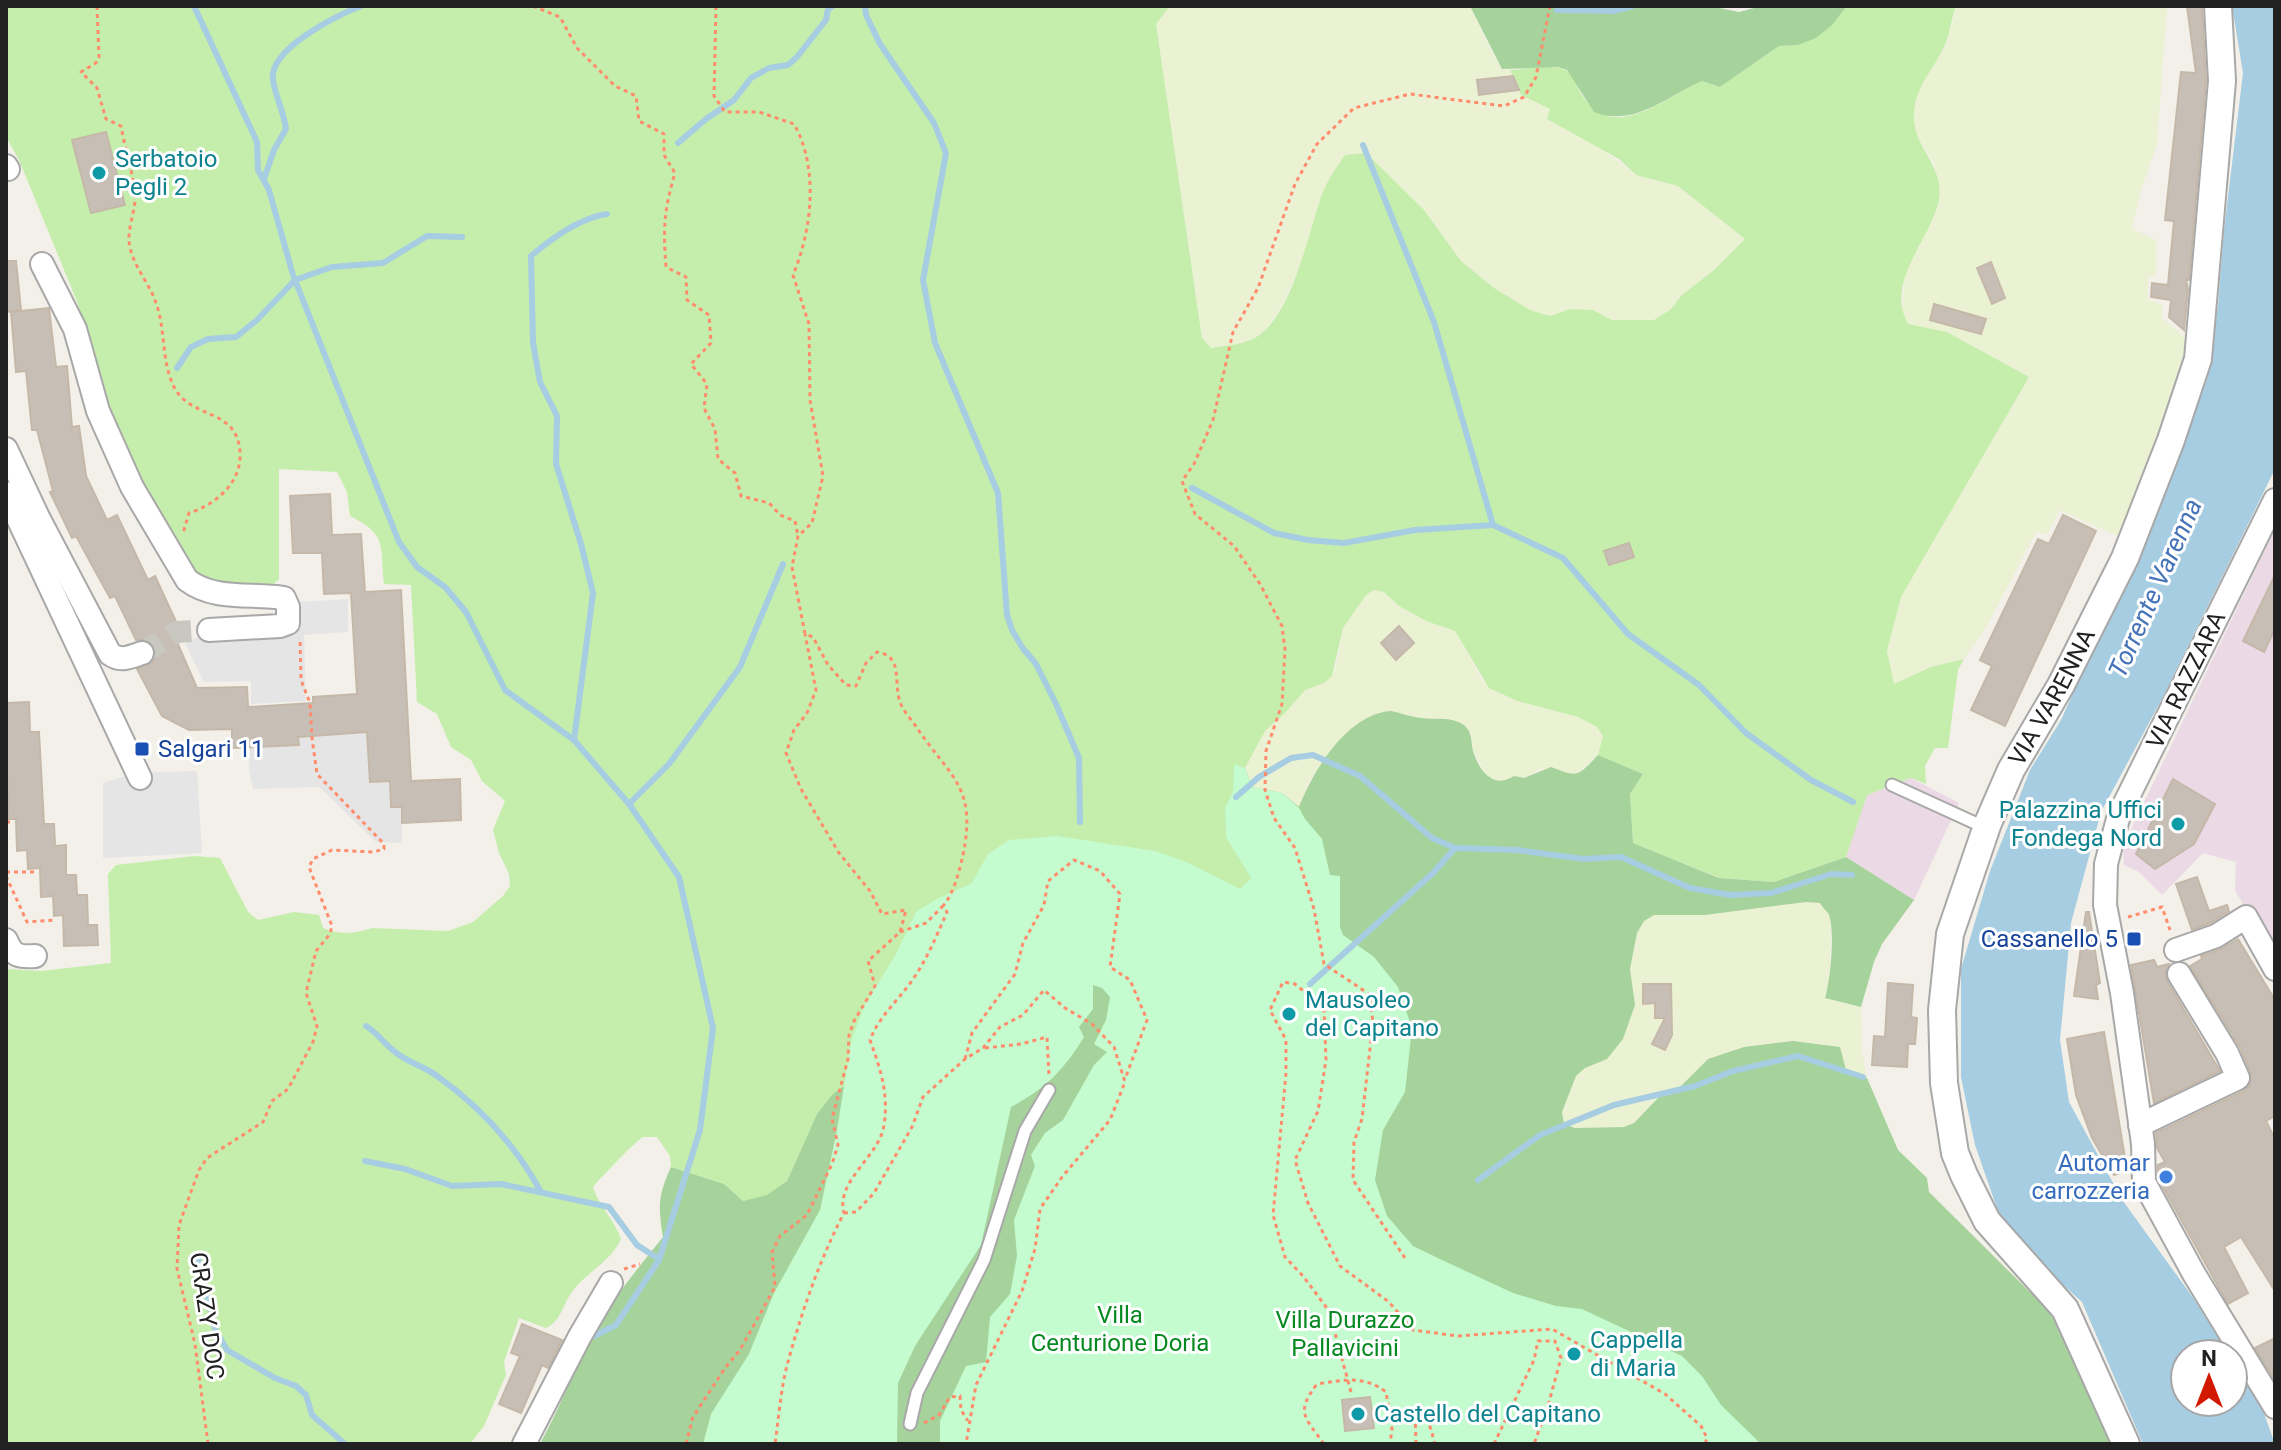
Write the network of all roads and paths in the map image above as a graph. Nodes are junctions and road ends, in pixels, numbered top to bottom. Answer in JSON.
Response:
{"nodes":[{"id":1,"x":97,"y":6,"type":"edge"},
{"id":2,"x":533,"y":6,"type":"edge"},
{"id":3,"x":716,"y":6,"type":"edge"},
{"id":4,"x":1550,"y":6,"type":"edge"},
{"id":5,"x":2218,"y":6,"type":"edge"},
{"id":6,"x":42,"y":264,"type":"dead end"},
{"id":7,"x":6,"y":449,"type":"edge"},
{"id":8,"x":6,"y":493,"type":"edge"},
{"id":9,"x":2275,"y":500,"type":"edge"},
{"id":10,"x":798,"y":536,"type":"junction"},
{"id":11,"x":184,"y":541,"type":"dead end"},
{"id":12,"x":299,"y":629,"type":"dead end"},
{"id":13,"x":209,"y":630,"type":"tunnel mouth"},
{"id":14,"x":805,"y":634,"type":"junction"},
{"id":15,"x":142,"y":653,"type":"tunnel mouth"},
{"id":16,"x":140,"y":778,"type":"dead end"},
{"id":17,"x":1892,"y":785,"type":"dead end"},
{"id":18,"x":1986,"y":829,"type":"junction"},
{"id":19,"x":35,"y":872,"type":"dead end"},
{"id":20,"x":6,"y":874,"type":"edge"},
{"id":21,"x":943,"y":906,"type":"junction"},
{"id":22,"x":56,"y":920,"type":"dead end"},
{"id":23,"x":2108,"y":922,"type":"junction"},
{"id":24,"x":900,"y":932,"type":"junction"},
{"id":25,"x":6,"y":940,"type":"edge"},
{"id":26,"x":2176,"y":950,"type":"joint"},
{"id":27,"x":35,"y":956,"type":"dead end"},
{"id":28,"x":2275,"y":969,"type":"edge"},
{"id":29,"x":2179,"y":974,"type":"dead end"},
{"id":30,"x":983,"y":1048,"type":"junction"},
{"id":31,"x":965,"y":1059,"type":"junction"},
{"id":32,"x":1125,"y":1082,"type":"junction"},
{"id":33,"x":1049,"y":1090,"type":"joint"},
{"id":34,"x":2140,"y":1125,"type":"junction"},
{"id":35,"x":844,"y":1213,"type":"junction"},
{"id":36,"x":1405,"y":1258,"type":"dead end"},
{"id":37,"x":611,"y":1283,"type":"dead end"},
{"id":38,"x":1348,"y":1378,"type":"junction"},
{"id":39,"x":1351,"y":1392,"type":"dead end"},
{"id":40,"x":2275,"y":1407,"type":"edge"},
{"id":41,"x":968,"y":1421,"type":"junction"},
{"id":42,"x":910,"y":1424,"type":"joint"},
{"id":43,"x":208,"y":1444,"type":"edge"},
{"id":44,"x":524,"y":1444,"type":"edge"},
{"id":45,"x":686,"y":1444,"type":"edge"},
{"id":46,"x":775,"y":1444,"type":"edge"},
{"id":47,"x":966,"y":1444,"type":"edge"},
{"id":48,"x":1324,"y":1444,"type":"edge"},
{"id":49,"x":1390,"y":1444,"type":"edge"},
{"id":50,"x":1416,"y":1444,"type":"edge"},
{"id":51,"x":1435,"y":1444,"type":"edge"},
{"id":52,"x":1494,"y":1444,"type":"edge"},
{"id":53,"x":1534,"y":1444,"type":"edge"},
{"id":54,"x":1705,"y":1444,"type":"edge"},
{"id":55,"x":2126,"y":1444,"type":"edge"}],
"edges":[{"from":1,"to":11,"type":"path"},
{"from":2,"to":10,"type":"path"},
{"from":3,"to":10,"type":"path"},
{"from":4,"to":36,"type":"path"},
{"from":5,"to":18,"type":"street","name":"VIA VARENNA"},
{"from":6,"to":13,"type":"street"},
{"from":7,"to":15,"type":"street"},
{"from":8,"to":16,"type":"street"},
{"from":9,"to":23,"type":"street","name":"VIA RAZZARA"},
{"from":10,"to":14,"type":"path"},
{"from":12,"to":43,"type":"path","name":"CRAZY DOC"},
{"from":14,"to":21,"type":"path"},
{"from":14,"to":24,"type":"path"},
{"from":17,"to":18,"type":"lane"},
{"from":18,"to":55,"type":"street","name":"VIA VARENNA"},
{"from":19,"to":20,"type":"path"},
{"from":20,"to":22,"type":"path"},
{"from":21,"to":24,"type":"path"},
{"from":21,"to":35,"type":"path"},
{"from":23,"to":26,"type":"path"},
{"from":23,"to":34,"type":"street","name":"VIA RAZZARA"},
{"from":24,"to":45,"type":"path"},
{"from":25,"to":27,"type":"street"},
{"from":26,"to":28,"type":"street"},
{"from":29,"to":34,"type":"street"},
{"from":30,"to":31,"type":"path"},
{"from":30,"to":32,"type":"path"},
{"from":30,"to":33,"type":"path"},
{"from":31,"to":32,"type":"path"},
{"from":31,"to":35,"type":"path"},
{"from":32,"to":41,"type":"path"},
{"from":33,"to":42,"type":"lane"},
{"from":34,"to":40,"type":"street","name":"VIA RAZZARA"},
{"from":35,"to":46,"type":"path"},
{"from":37,"to":44,"type":"street"},
{"from":38,"to":39,"type":"path"},
{"from":38,"to":48,"type":"path"},
{"from":38,"to":49,"type":"path"},
{"from":38,"to":54,"type":"path"},
{"from":41,"to":42,"type":"path"},
{"from":41,"to":47,"type":"path"},
{"from":50,"to":51,"type":"path"},
{"from":52,"to":53,"type":"path"}]}
